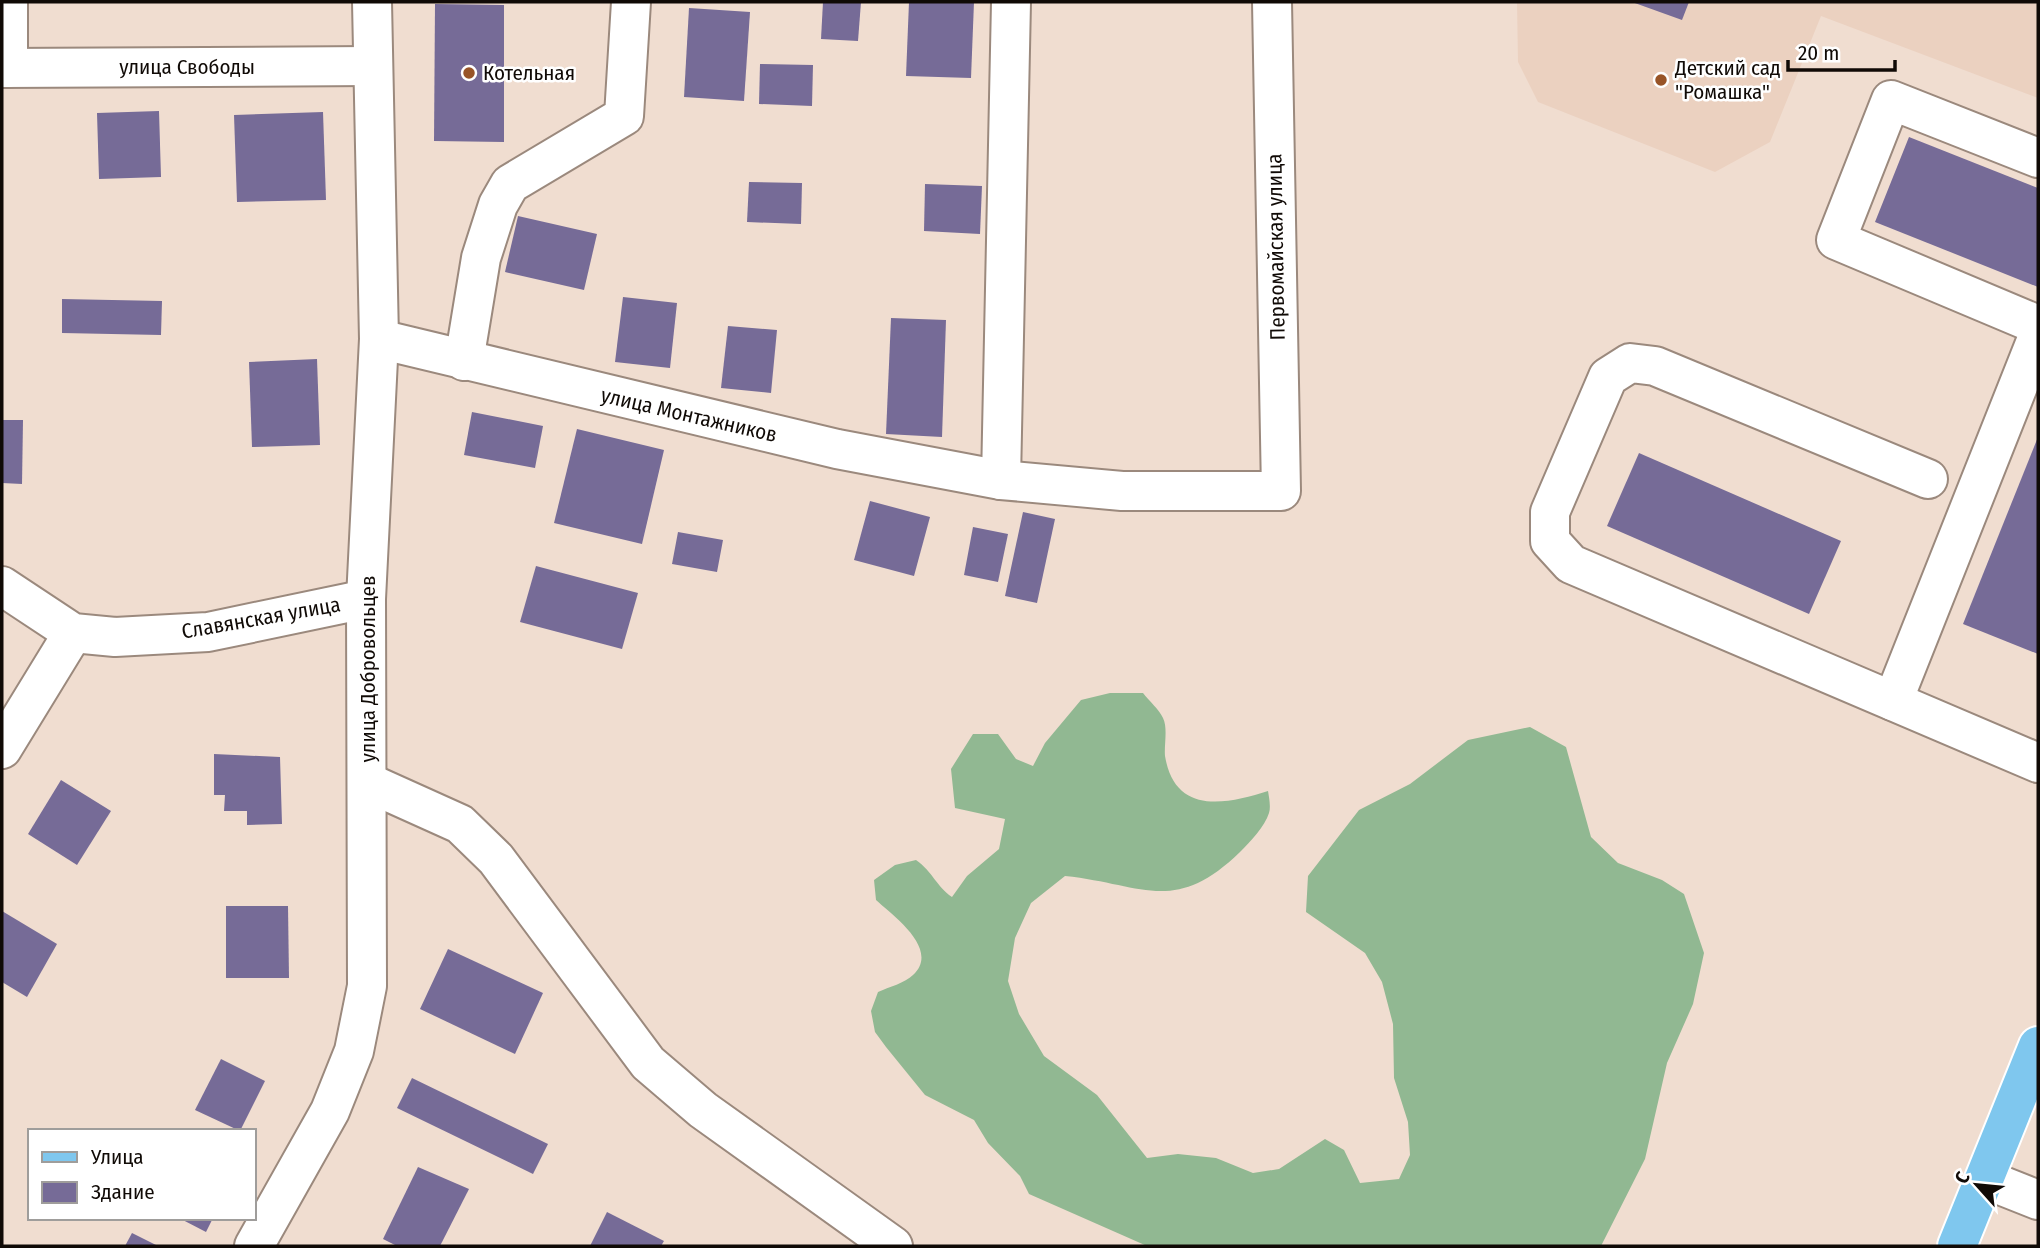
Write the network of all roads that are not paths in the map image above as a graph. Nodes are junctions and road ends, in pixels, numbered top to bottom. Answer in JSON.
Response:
{"nodes":[{"id":1,"x":8,"y":2,"type":"edge"},
{"id":2,"x":372,"y":2,"type":"edge"},
{"id":3,"x":631,"y":2,"type":"edge"},
{"id":4,"x":1011,"y":2,"type":"edge"},
{"id":5,"x":1272,"y":2,"type":"edge"},
{"id":6,"x":372,"y":66,"type":"junction"},
{"id":7,"x":5,"y":68,"type":"edge"},
{"id":8,"x":2038,"y":158,"type":"edge"},
{"id":9,"x":2038,"y":325,"type":"edge"},
{"id":10,"x":2038,"y":336,"type":"edge"},
{"id":11,"x":379,"y":339,"type":"junction"},
{"id":12,"x":464,"y":361,"type":"junction"},
{"id":13,"x":1001,"y":480,"type":"junction"},
{"id":14,"x":1928,"y":480,"type":"dead end"},
{"id":15,"x":1281,"y":491,"type":"joint"},
{"id":16,"x":2,"y":586,"type":"edge"},
{"id":17,"x":366,"y":599,"type":"junction"},
{"id":18,"x":73,"y":633,"type":"junction"},
{"id":19,"x":1893,"y":701,"type":"junction"},
{"id":20,"x":2,"y":749,"type":"edge"},
{"id":21,"x":2038,"y":763,"type":"edge"},
{"id":22,"x":369,"y":783,"type":"junction"},
{"id":23,"x":2038,"y":1046,"type":"edge"},
{"id":24,"x":1985,"y":1179,"type":"junction"},
{"id":25,"x":2038,"y":1199,"type":"edge"},
{"id":26,"x":254,"y":1246,"type":"edge"},
{"id":27,"x":893,"y":1246,"type":"edge"},
{"id":28,"x":1957,"y":1246,"type":"edge"}],
"edges":[{"from":1,"to":7,"type":"street"},
{"from":2,"to":6,"type":"street","name":"улица Добровольцев"},
{"from":3,"to":12,"type":"street"},
{"from":4,"to":13,"type":"street"},
{"from":5,"to":15,"type":"street","name":"Первомайская улица"},
{"from":6,"to":7,"type":"street","name":"улица Свободы"},
{"from":6,"to":11,"type":"street","name":"улица Добровольцев"},
{"from":8,"to":9,"type":"street"},
{"from":10,"to":19,"type":"street"},
{"from":11,"to":12,"type":"street","name":"улица Монтажников"},
{"from":11,"to":17,"type":"street","name":"улица Добровольцев"},
{"from":12,"to":13,"type":"street","name":"улица Монтажников"},
{"from":13,"to":15,"type":"street","name":"улица Монтажников"},
{"from":14,"to":19,"type":"street"},
{"from":16,"to":18,"type":"street","name":"Славянская улица"},
{"from":17,"to":18,"type":"street","name":"Славянская улица"},
{"from":17,"to":22,"type":"street","name":"улица Добровольцев"},
{"from":18,"to":20,"type":"street"},
{"from":19,"to":21,"type":"street"},
{"from":22,"to":26,"type":"street","name":"улица Добровольцев"},
{"from":22,"to":27,"type":"street"},
{"from":23,"to":24,"type":"main road"},
{"from":24,"to":25,"type":"street"},
{"from":24,"to":28,"type":"main road"}]}
